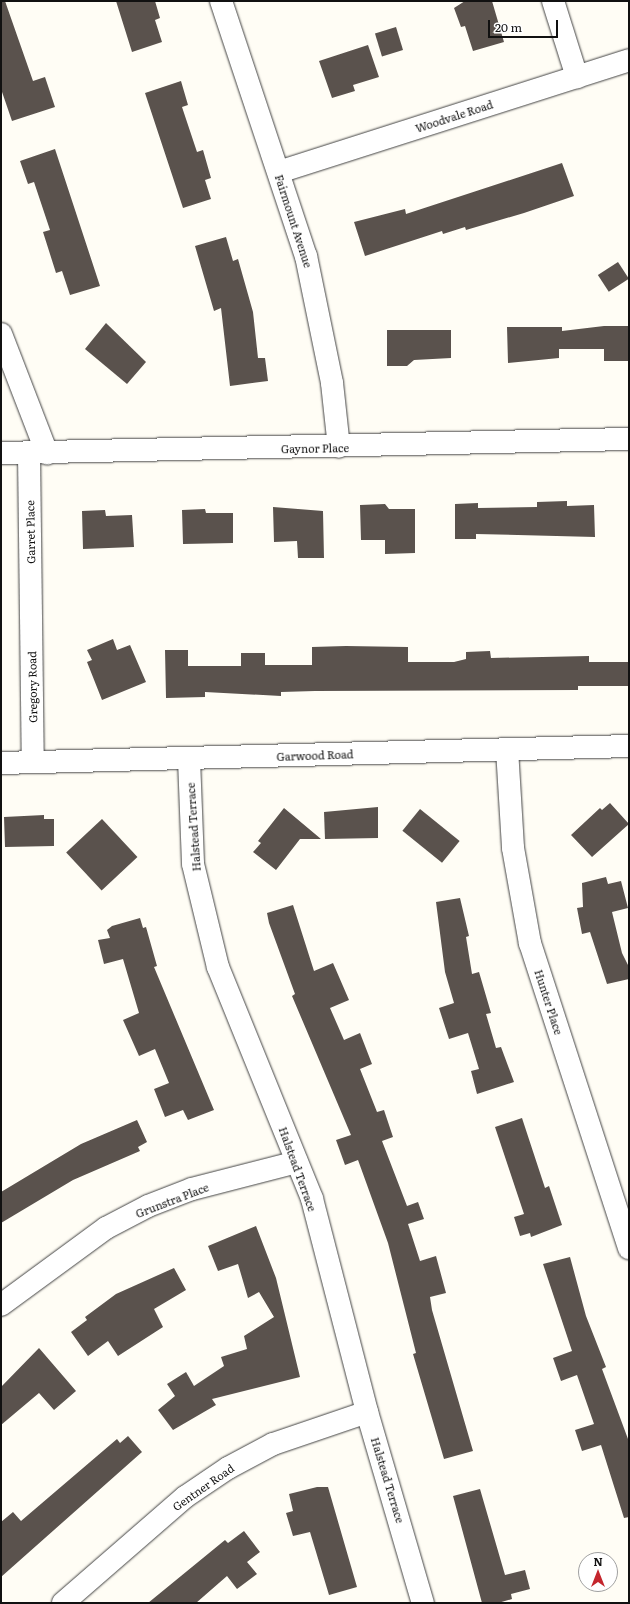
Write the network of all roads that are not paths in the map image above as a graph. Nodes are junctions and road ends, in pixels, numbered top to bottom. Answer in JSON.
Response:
{"nodes":[{"id":1,"x":221,"y":1,"type":"edge"},
{"id":2,"x":553,"y":1,"type":"edge"},
{"id":3,"x":629,"y":60,"type":"edge"},
{"id":4,"x":577,"y":77,"type":"junction"},
{"id":5,"x":278,"y":172,"type":"junction"},
{"id":6,"x":1,"y":334,"type":"edge"},
{"id":7,"x":629,"y":439,"type":"edge"},
{"id":8,"x":339,"y":447,"type":"junction"},
{"id":9,"x":1,"y":453,"type":"edge"},
{"id":10,"x":38,"y":453,"type":"junction"},
{"id":11,"x":31,"y":611,"type":"joint"},
{"id":12,"x":629,"y":746,"type":"edge"},
{"id":13,"x":507,"y":749,"type":"junction"},
{"id":14,"x":189,"y":759,"type":"junction"},
{"id":15,"x":33,"y":762,"type":"junction"},
{"id":16,"x":1,"y":763,"type":"edge"},
{"id":17,"x":297,"y":1162,"type":"junction"},
{"id":18,"x":629,"y":1248,"type":"edge"},
{"id":19,"x":1,"y":1305,"type":"edge"},
{"id":20,"x":367,"y":1412,"type":"junction"},
{"id":21,"x":63,"y":1603,"type":"edge"},
{"id":22,"x":423,"y":1603,"type":"edge"}],
"edges":[{"from":1,"to":5,"type":"street","name":"Fairmount Avenue"},
{"from":2,"to":4,"type":"street"},
{"from":3,"to":4,"type":"street","name":"Woodvale Road"},
{"from":4,"to":5,"type":"street","name":"Woodvale Road"},
{"from":5,"to":8,"type":"street","name":"Fairmount Avenue"},
{"from":6,"to":10,"type":"street","name":"Garret Place"},
{"from":7,"to":8,"type":"street","name":"Gaynor Place"},
{"from":8,"to":10,"type":"street","name":"Gaynor Place"},
{"from":9,"to":10,"type":"street","name":"Gaynor Place"},
{"from":10,"to":11,"type":"street","name":"Garret Place"},
{"from":11,"to":15,"type":"street","name":"Gregory Road"},
{"from":12,"to":13,"type":"street","name":"Garwood Road"},
{"from":13,"to":14,"type":"street","name":"Garwood Road"},
{"from":13,"to":18,"type":"street","name":"Hunter Place"},
{"from":14,"to":15,"type":"street","name":"Garwood Road"},
{"from":14,"to":17,"type":"street","name":"Halstead Terrace"},
{"from":15,"to":16,"type":"street","name":"Garwood Road"},
{"from":17,"to":19,"type":"street","name":"Grunstra Place"},
{"from":17,"to":20,"type":"street","name":"Halstead Terrace"},
{"from":20,"to":21,"type":"street","name":"Gentner Road"},
{"from":20,"to":22,"type":"street","name":"Halstead Terrace"}]}
